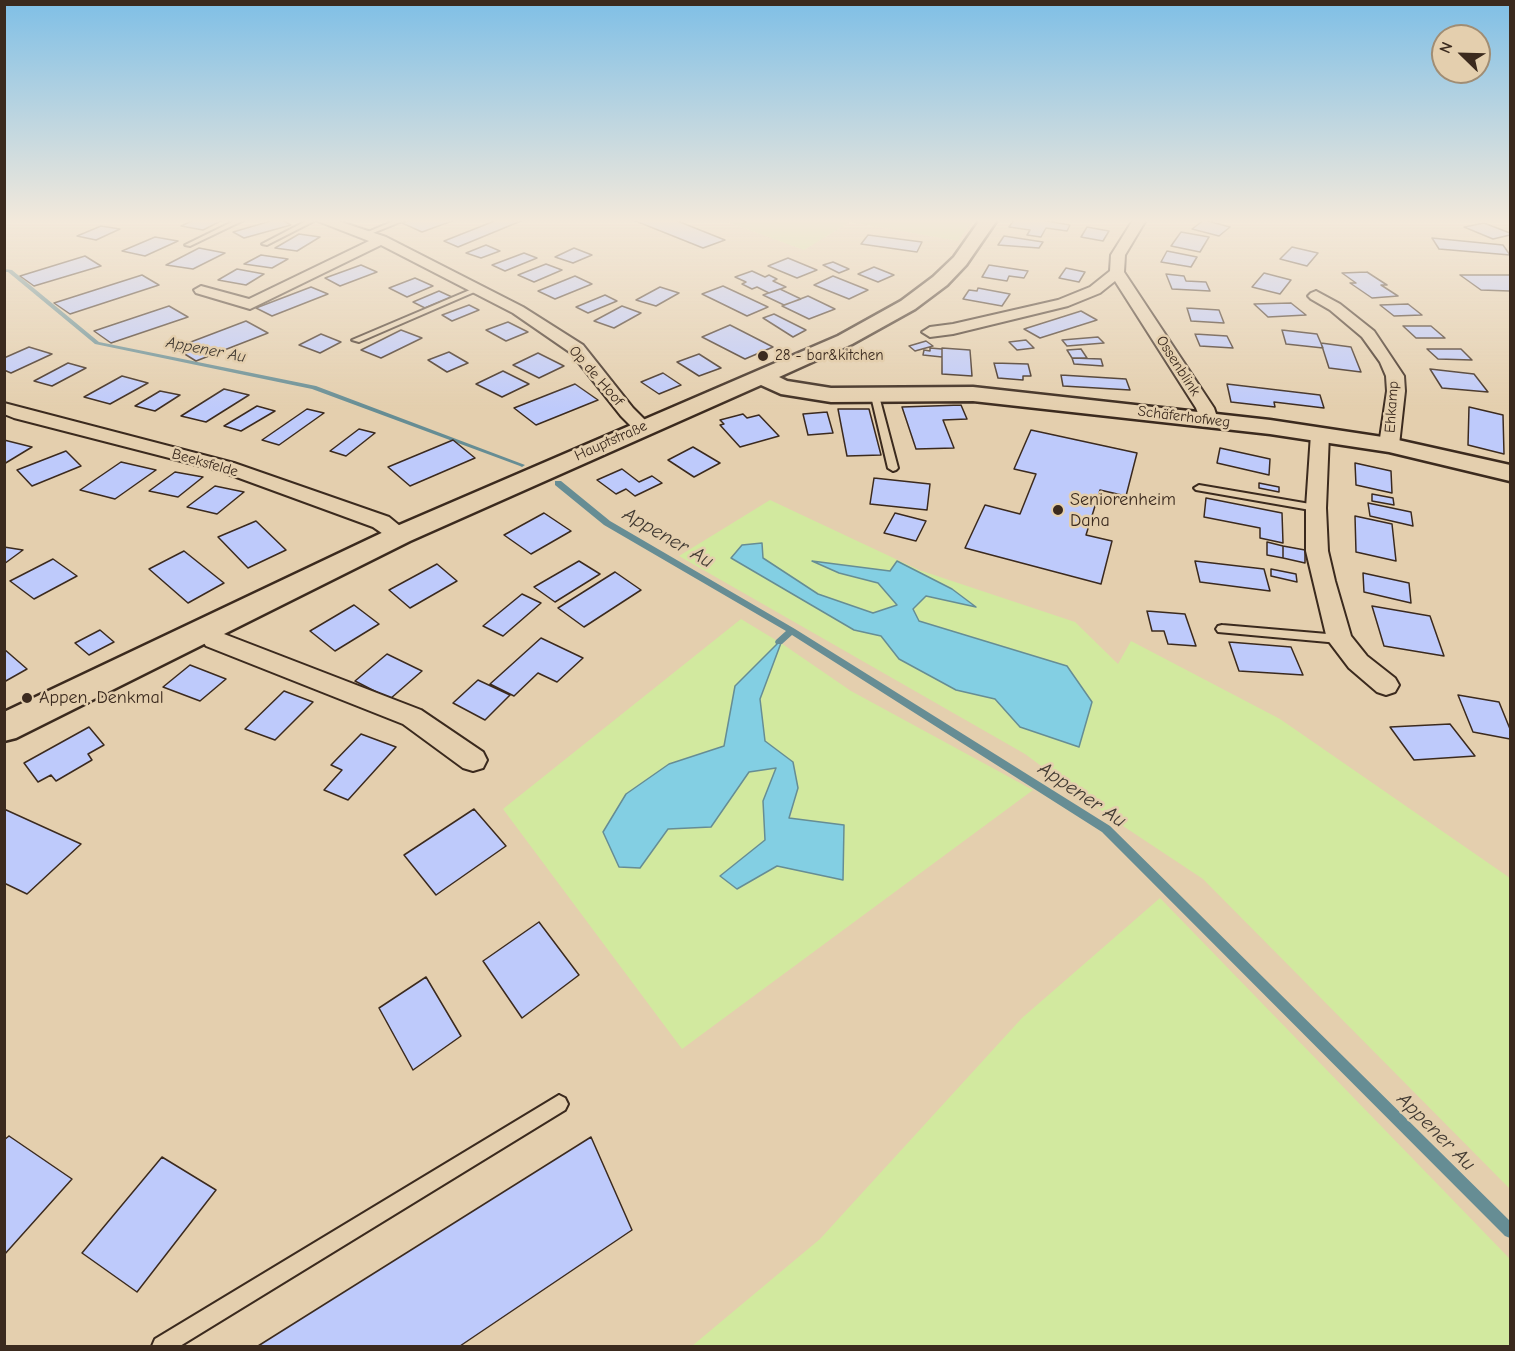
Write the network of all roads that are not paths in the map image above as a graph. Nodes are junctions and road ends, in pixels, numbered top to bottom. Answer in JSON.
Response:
{"nodes":[{"id":1,"x":293,"y":283,"type":"edge"},
{"id":2,"x":465,"y":283,"type":"edge"},
{"id":3,"x":935,"y":283,"type":"edge"},
{"id":4,"x":1103,"y":283,"type":"edge"},
{"id":5,"x":1124,"y":283,"type":"edge"},
{"id":6,"x":477,"y":289,"type":"junction"},
{"id":7,"x":201,"y":290,"type":"dead end"},
{"id":8,"x":1316,"y":296,"type":"dead end"},
{"id":9,"x":930,"y":332,"type":"dead end"},
{"id":10,"x":356,"y":340,"type":"dead end"},
{"id":11,"x":789,"y":365,"type":"junction"},
{"id":12,"x":762,"y":376,"type":"junction"},
{"id":13,"x":864,"y":395,"type":"junction"},
{"id":14,"x":4,"y":408,"type":"edge"},
{"id":15,"x":1209,"y":420,"type":"junction"},
{"id":16,"x":643,"y":427,"type":"junction"},
{"id":17,"x":1320,"y":434,"type":"junction"},
{"id":18,"x":1389,"y":445,"type":"junction"},
{"id":19,"x":893,"y":468,"type":"dead end"},
{"id":20,"x":1510,"y":473,"type":"edge"},
{"id":21,"x":1199,"y":488,"type":"dead end"},
{"id":22,"x":1316,"y":508,"type":"junction"},
{"id":23,"x":400,"y":535,"type":"junction"},
{"id":24,"x":206,"y":628,"type":"junction"},
{"id":25,"x":1222,"y":629,"type":"dead end"},
{"id":26,"x":1339,"y":639,"type":"junction"},
{"id":27,"x":1386,"y":685,"type":"dead end"},
{"id":28,"x":4,"y":728,"type":"edge"},
{"id":29,"x":473,"y":760,"type":"dead end"},
{"id":30,"x":559,"y":1104,"type":"dead end"},
{"id":31,"x":162,"y":1347,"type":"edge"}],
"edges":[{"from":1,"to":7,"type":"street"},
{"from":2,"to":6,"type":"street","name":"Op de Hoof"},
{"from":3,"to":11,"type":"main road","name":"Hauptstraße"},
{"from":4,"to":9,"type":"street"},
{"from":5,"to":15,"type":"street","name":"Ossenblink"},
{"from":6,"to":10,"type":"lane"},
{"from":6,"to":16,"type":"street","name":"Op de Hoof"},
{"from":8,"to":18,"type":"street","name":"Ehkamp"},
{"from":11,"to":12,"type":"main road","name":"Hauptstraße"},
{"from":11,"to":13,"type":"main road","name":"Schäferhofweg"},
{"from":12,"to":13,"type":"main road","name":"Schäferhofweg"},
{"from":12,"to":16,"type":"main road","name":"Hauptstraße"},
{"from":13,"to":15,"type":"main road","name":"Schäferhofweg"},
{"from":13,"to":19,"type":"lane"},
{"from":14,"to":23,"type":"street","name":"Beeksfelde"},
{"from":15,"to":17,"type":"main road","name":"Schäferhofweg"},
{"from":16,"to":23,"type":"main road","name":"Hauptstraße"},
{"from":17,"to":18,"type":"main road","name":"Schäferhofweg"},
{"from":17,"to":22,"type":"street"},
{"from":18,"to":20,"type":"main road","name":"Schäferhofweg"},
{"from":21,"to":22,"type":"lane"},
{"from":22,"to":26,"type":"street"},
{"from":23,"to":24,"type":"main road","name":"Hauptstraße"},
{"from":24,"to":28,"type":"main road","name":"Hauptstraße"},
{"from":24,"to":29,"type":"street"},
{"from":25,"to":26,"type":"lane"},
{"from":26,"to":27,"type":"street"},
{"from":30,"to":31,"type":"lane"}]}
